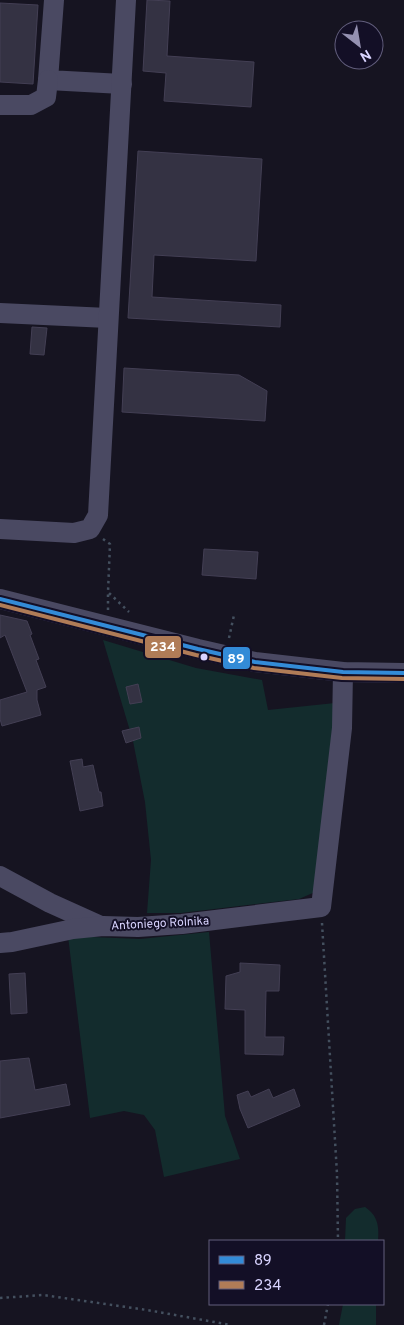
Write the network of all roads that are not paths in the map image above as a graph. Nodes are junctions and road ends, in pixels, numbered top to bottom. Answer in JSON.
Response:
{"nodes":[{"id":1,"x":54,"y":0,"type":"edge"},
{"id":2,"x":126,"y":0,"type":"edge"},
{"id":3,"x":48,"y":80,"type":"junction"},
{"id":4,"x":122,"y":84,"type":"junction"},
{"id":5,"x":0,"y":105,"type":"edge"},
{"id":6,"x":0,"y":313,"type":"edge"},
{"id":7,"x":108,"y":318,"type":"junction"},
{"id":8,"x":0,"y":529,"type":"edge"},
{"id":9,"x":0,"y":598,"type":"edge"},
{"id":10,"x":343,"y":672,"type":"junction"},
{"id":11,"x":404,"y":673,"type":"edge"},
{"id":12,"x":0,"y":876,"type":"edge"},
{"id":13,"x":103,"y":926,"type":"junction"},
{"id":14,"x":0,"y":943,"type":"edge"}],
"edges":[{"from":1,"to":3,"type":"street"},
{"from":2,"to":4,"type":"street"},
{"from":3,"to":4,"type":"street"},
{"from":3,"to":5,"type":"street"},
{"from":4,"to":7,"type":"street"},
{"from":6,"to":7,"type":"street"},
{"from":7,"to":8,"type":"street"},
{"from":9,"to":10,"type":"street"},
{"from":10,"to":11,"type":"street"},
{"from":10,"to":13,"type":"street","name":"Antoniego Rolnika"},
{"from":12,"to":13,"type":"street"},
{"from":13,"to":14,"type":"street","name":"Antoniego Rolnika"}]}
